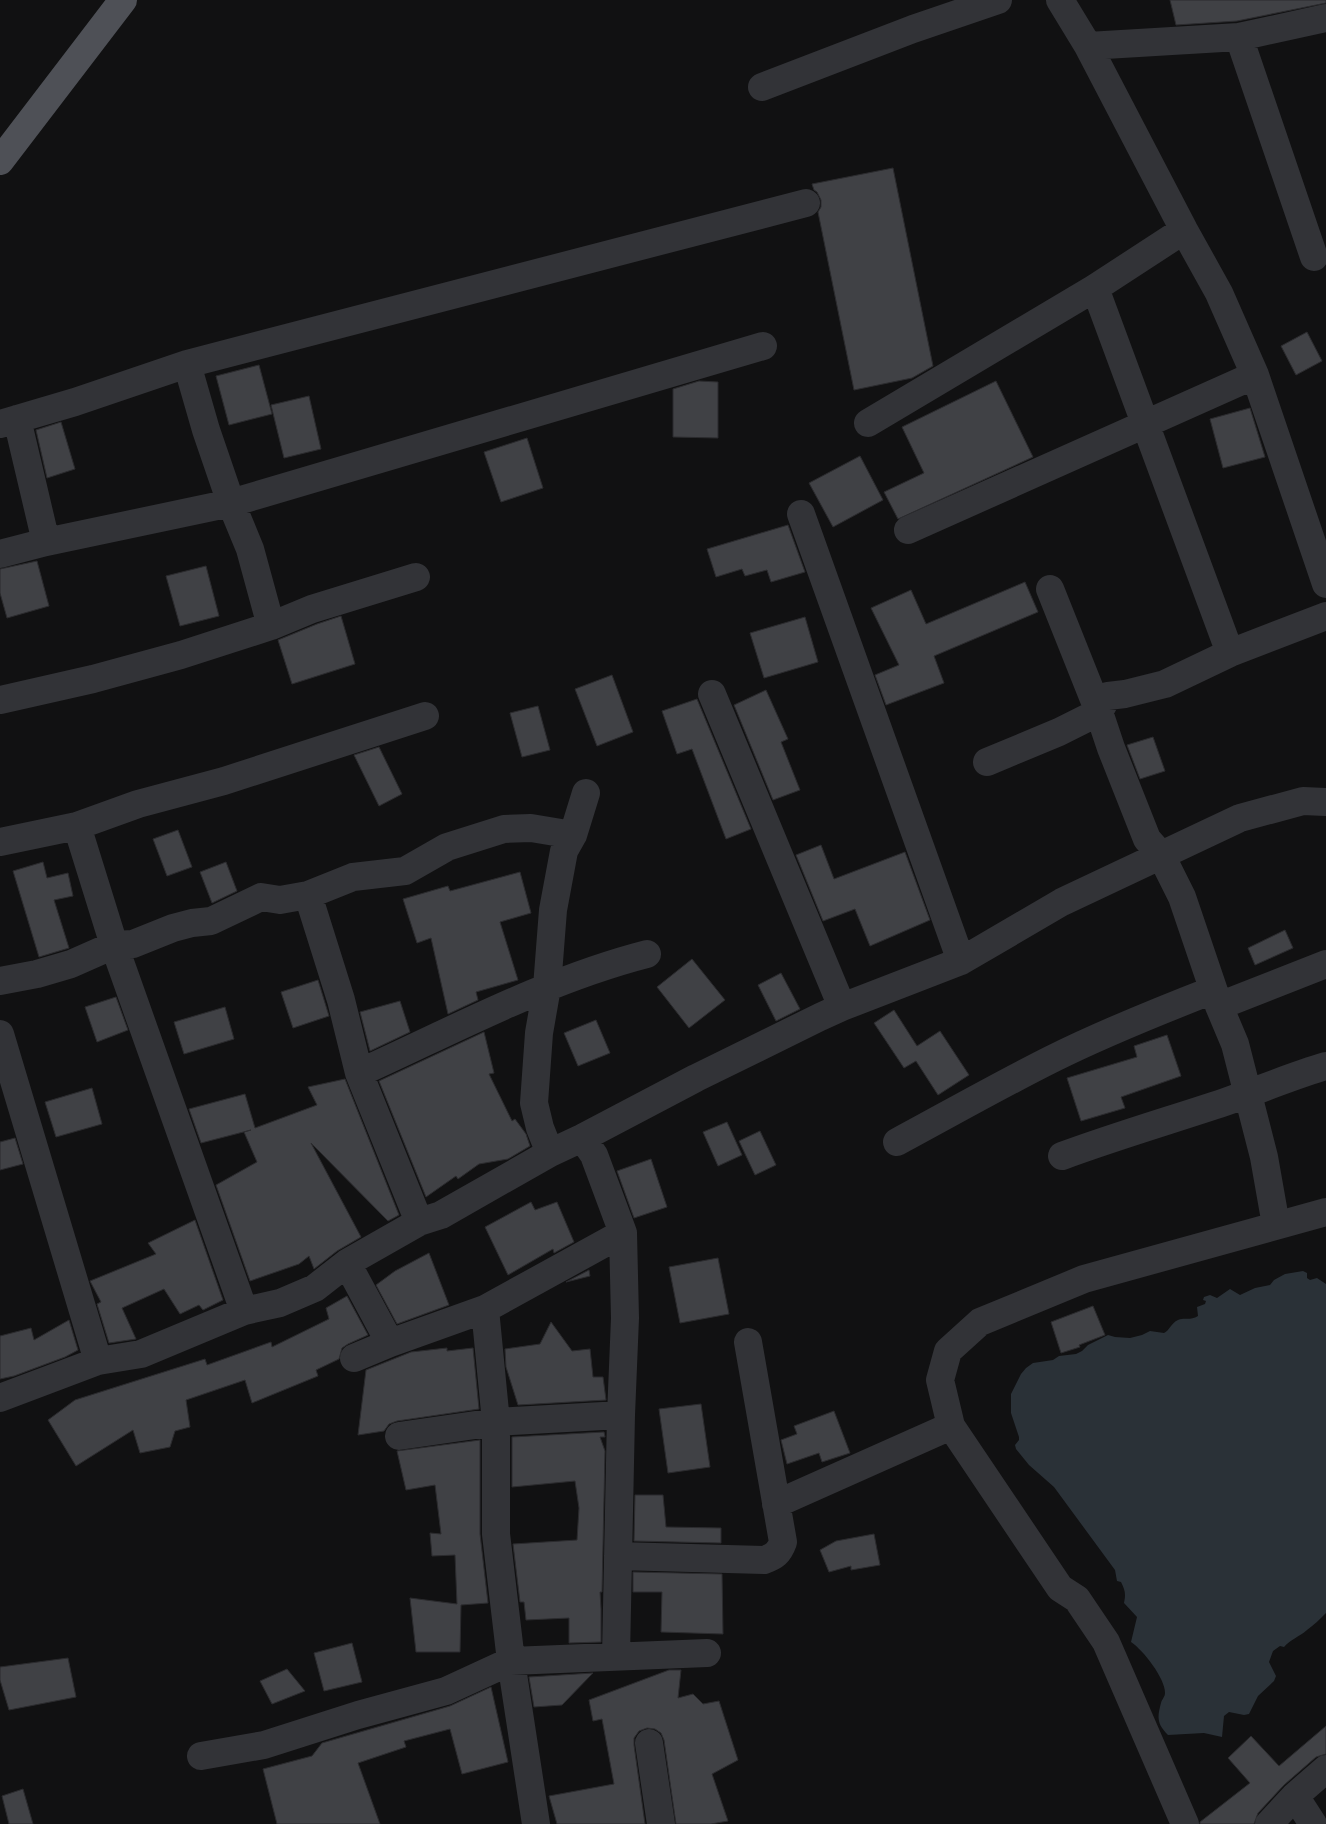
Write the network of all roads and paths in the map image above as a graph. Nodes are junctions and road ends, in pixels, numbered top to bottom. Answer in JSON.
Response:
{"nodes":[{"id":1,"x":123,"y":0,"type":"edge"},
{"id":2,"x":998,"y":0,"type":"edge"},
{"id":3,"x":1060,"y":0,"type":"edge"},
{"id":4,"x":1326,"y":18,"type":"edge"},
{"id":5,"x":1239,"y":37,"type":"junction"},
{"id":6,"x":1088,"y":46,"type":"junction"},
{"id":7,"x":762,"y":87,"type":"dead end"},
{"id":8,"x":1,"y":156,"type":"edge"},
{"id":9,"x":806,"y":203,"type":"dead end"},
{"id":10,"x":1184,"y":230,"type":"junction"},
{"id":11,"x":1314,"y":257,"type":"dead end"},
{"id":12,"x":1095,"y":288,"type":"junction"},
{"id":13,"x":763,"y":346,"type":"dead end"},
{"id":14,"x":187,"y":364,"type":"junction"},
{"id":15,"x":1255,"y":375,"type":"junction"},
{"id":16,"x":8,"y":421,"type":"edge"},
{"id":17,"x":868,"y":423,"type":"dead end"},
{"id":18,"x":1145,"y":424,"type":"junction"},
{"id":19,"x":231,"y":503,"type":"junction"},
{"id":20,"x":801,"y":514,"type":"dead end"},
{"id":21,"x":908,"y":530,"type":"dead end"},
{"id":22,"x":46,"y":542,"type":"junction"},
{"id":23,"x":0,"y":554,"type":"edge"},
{"id":24,"x":416,"y":577,"type":"dead end"},
{"id":25,"x":1326,"y":584,"type":"edge"},
{"id":26,"x":1050,"y":589,"type":"dead end"},
{"id":27,"x":1326,"y":616,"type":"edge"},
{"id":28,"x":271,"y":626,"type":"junction"},
{"id":29,"x":1230,"y":653,"type":"junction"},
{"id":30,"x":712,"y":694,"type":"dead end"},
{"id":31,"x":0,"y":700,"type":"edge"},
{"id":32,"x":1100,"y":712,"type":"junction"},
{"id":33,"x":425,"y":716,"type":"dead end"},
{"id":34,"x":987,"y":762,"type":"dead end"},
{"id":35,"x":586,"y":793,"type":"dead end"},
{"id":36,"x":1326,"y":802,"type":"edge"},
{"id":37,"x":76,"y":826,"type":"junction"},
{"id":38,"x":573,"y":835,"type":"junction"},
{"id":39,"x":0,"y":842,"type":"edge"},
{"id":40,"x":1161,"y":854,"type":"junction"},
{"id":41,"x":308,"y":895,"type":"junction"},
{"id":42,"x":114,"y":945,"type":"junction"},
{"id":43,"x":647,"y":954,"type":"dead end"},
{"id":44,"x":961,"y":961,"type":"junction"},
{"id":45,"x":1326,"y":964,"type":"edge"},
{"id":46,"x":0,"y":981,"type":"edge"},
{"id":47,"x":547,"y":987,"type":"junction"},
{"id":48,"x":1216,"y":998,"type":"junction"},
{"id":49,"x":842,"y":1006,"type":"junction"},
{"id":50,"x":0,"y":1034,"type":"edge"},
{"id":51,"x":1326,"y":1066,"type":"edge"},
{"id":52,"x":360,"y":1073,"type":"junction"},
{"id":53,"x":1248,"y":1094,"type":"junction"},
{"id":54,"x":582,"y":1138,"type":"junction"},
{"id":55,"x":897,"y":1142,"type":"dead end"},
{"id":56,"x":550,"y":1153,"type":"junction"},
{"id":57,"x":1062,"y":1156,"type":"dead end"},
{"id":58,"x":1326,"y":1212,"type":"edge"},
{"id":59,"x":419,"y":1222,"type":"junction"},
{"id":60,"x":1276,"y":1224,"type":"junction"},
{"id":61,"x":624,"y":1233,"type":"junction"},
{"id":62,"x":347,"y":1263,"type":"junction"},
{"id":63,"x":485,"y":1309,"type":"junction"},
{"id":64,"x":244,"y":1311,"type":"junction"},
{"id":65,"x":748,"y":1342,"type":"dead end"},
{"id":66,"x":390,"y":1343,"type":"junction"},
{"id":67,"x":354,"y":1358,"type":"dead end"},
{"id":68,"x":98,"y":1361,"type":"junction"},
{"id":69,"x":0,"y":1398,"type":"edge"},
{"id":70,"x":621,"y":1415,"type":"junction"},
{"id":71,"x":496,"y":1422,"type":"junction"},
{"id":72,"x":951,"y":1426,"type":"junction"},
{"id":73,"x":399,"y":1436,"type":"dead end"},
{"id":74,"x":776,"y":1504,"type":"junction"},
{"id":75,"x":618,"y":1556,"type":"junction"},
{"id":76,"x":707,"y":1653,"type":"dead end"},
{"id":77,"x":616,"y":1656,"type":"junction"},
{"id":78,"x":511,"y":1661,"type":"junction"},
{"id":79,"x":649,"y":1743,"type":"dead end"},
{"id":80,"x":201,"y":1756,"type":"dead end"},
{"id":81,"x":1326,"y":1769,"type":"edge"},
{"id":82,"x":1295,"y":1796,"type":"junction"},
{"id":83,"x":536,"y":1824,"type":"edge"},
{"id":84,"x":661,"y":1824,"type":"edge"},
{"id":85,"x":1185,"y":1824,"type":"edge"},
{"id":86,"x":1269,"y":1824,"type":"edge"},
{"id":87,"x":1313,"y":1824,"type":"edge"}],
"edges":[{"from":1,"to":8,"type":"main road"},
{"from":2,"to":7,"type":"street"},
{"from":3,"to":6,"type":"street"},
{"from":4,"to":5,"type":"street"},
{"from":5,"to":6,"type":"street"},
{"from":5,"to":11,"type":"street"},
{"from":6,"to":10,"type":"street"},
{"from":9,"to":14,"type":"street"},
{"from":10,"to":12,"type":"street"},
{"from":10,"to":15,"type":"street"},
{"from":12,"to":17,"type":"street"},
{"from":12,"to":18,"type":"street"},
{"from":13,"to":19,"type":"street"},
{"from":14,"to":16,"type":"street"},
{"from":14,"to":19,"type":"street"},
{"from":15,"to":18,"type":"street"},
{"from":15,"to":25,"type":"street"},
{"from":16,"to":22,"type":"street"},
{"from":18,"to":21,"type":"street"},
{"from":18,"to":29,"type":"street"},
{"from":19,"to":22,"type":"street"},
{"from":19,"to":28,"type":"street"},
{"from":20,"to":44,"type":"street"},
{"from":22,"to":23,"type":"street"},
{"from":24,"to":28,"type":"street"},
{"from":26,"to":32,"type":"street"},
{"from":27,"to":29,"type":"street"},
{"from":28,"to":31,"type":"street"},
{"from":29,"to":32,"type":"street"},
{"from":30,"to":49,"type":"street"},
{"from":32,"to":34,"type":"street"},
{"from":32,"to":40,"type":"street"},
{"from":33,"to":37,"type":"street"},
{"from":35,"to":38,"type":"street"},
{"from":36,"to":40,"type":"street"},
{"from":37,"to":39,"type":"street"},
{"from":37,"to":42,"type":"street"},
{"from":38,"to":41,"type":"street"},
{"from":38,"to":47,"type":"street"},
{"from":40,"to":44,"type":"street"},
{"from":40,"to":48,"type":"street"},
{"from":41,"to":42,"type":"street"},
{"from":41,"to":52,"type":"street"},
{"from":42,"to":46,"type":"street"},
{"from":42,"to":64,"type":"street"},
{"from":43,"to":47,"type":"street"},
{"from":44,"to":49,"type":"street"},
{"from":45,"to":48,"type":"street"},
{"from":47,"to":52,"type":"street"},
{"from":47,"to":56,"type":"street"},
{"from":48,"to":53,"type":"street"},
{"from":48,"to":55,"type":"street"},
{"from":49,"to":54,"type":"street"},
{"from":50,"to":68,"type":"street"},
{"from":51,"to":53,"type":"street"},
{"from":52,"to":59,"type":"street"},
{"from":53,"to":57,"type":"street"},
{"from":53,"to":60,"type":"street"},
{"from":54,"to":56,"type":"street"},
{"from":54,"to":61,"type":"street"},
{"from":56,"to":59,"type":"street"},
{"from":58,"to":60,"type":"street"},
{"from":59,"to":62,"type":"street"},
{"from":60,"to":72,"type":"street"},
{"from":61,"to":63,"type":"street"},
{"from":61,"to":70,"type":"street"},
{"from":62,"to":64,"type":"street"},
{"from":62,"to":66,"type":"street"},
{"from":63,"to":66,"type":"street"},
{"from":63,"to":71,"type":"street"},
{"from":64,"to":68,"type":"street"},
{"from":65,"to":74,"type":"street"},
{"from":66,"to":67,"type":"street"},
{"from":68,"to":69,"type":"street"},
{"from":70,"to":71,"type":"street"},
{"from":70,"to":75,"type":"street"},
{"from":71,"to":73,"type":"street"},
{"from":71,"to":78,"type":"street"},
{"from":72,"to":74,"type":"street"},
{"from":72,"to":85,"type":"street"},
{"from":74,"to":75,"type":"street"},
{"from":75,"to":77,"type":"street"},
{"from":76,"to":77,"type":"street"},
{"from":77,"to":78,"type":"street"},
{"from":78,"to":80,"type":"street"},
{"from":78,"to":83,"type":"street"},
{"from":79,"to":84,"type":"street"},
{"from":81,"to":82,"type":"street"},
{"from":82,"to":86,"type":"street"},
{"from":82,"to":87,"type":"street"}]}
